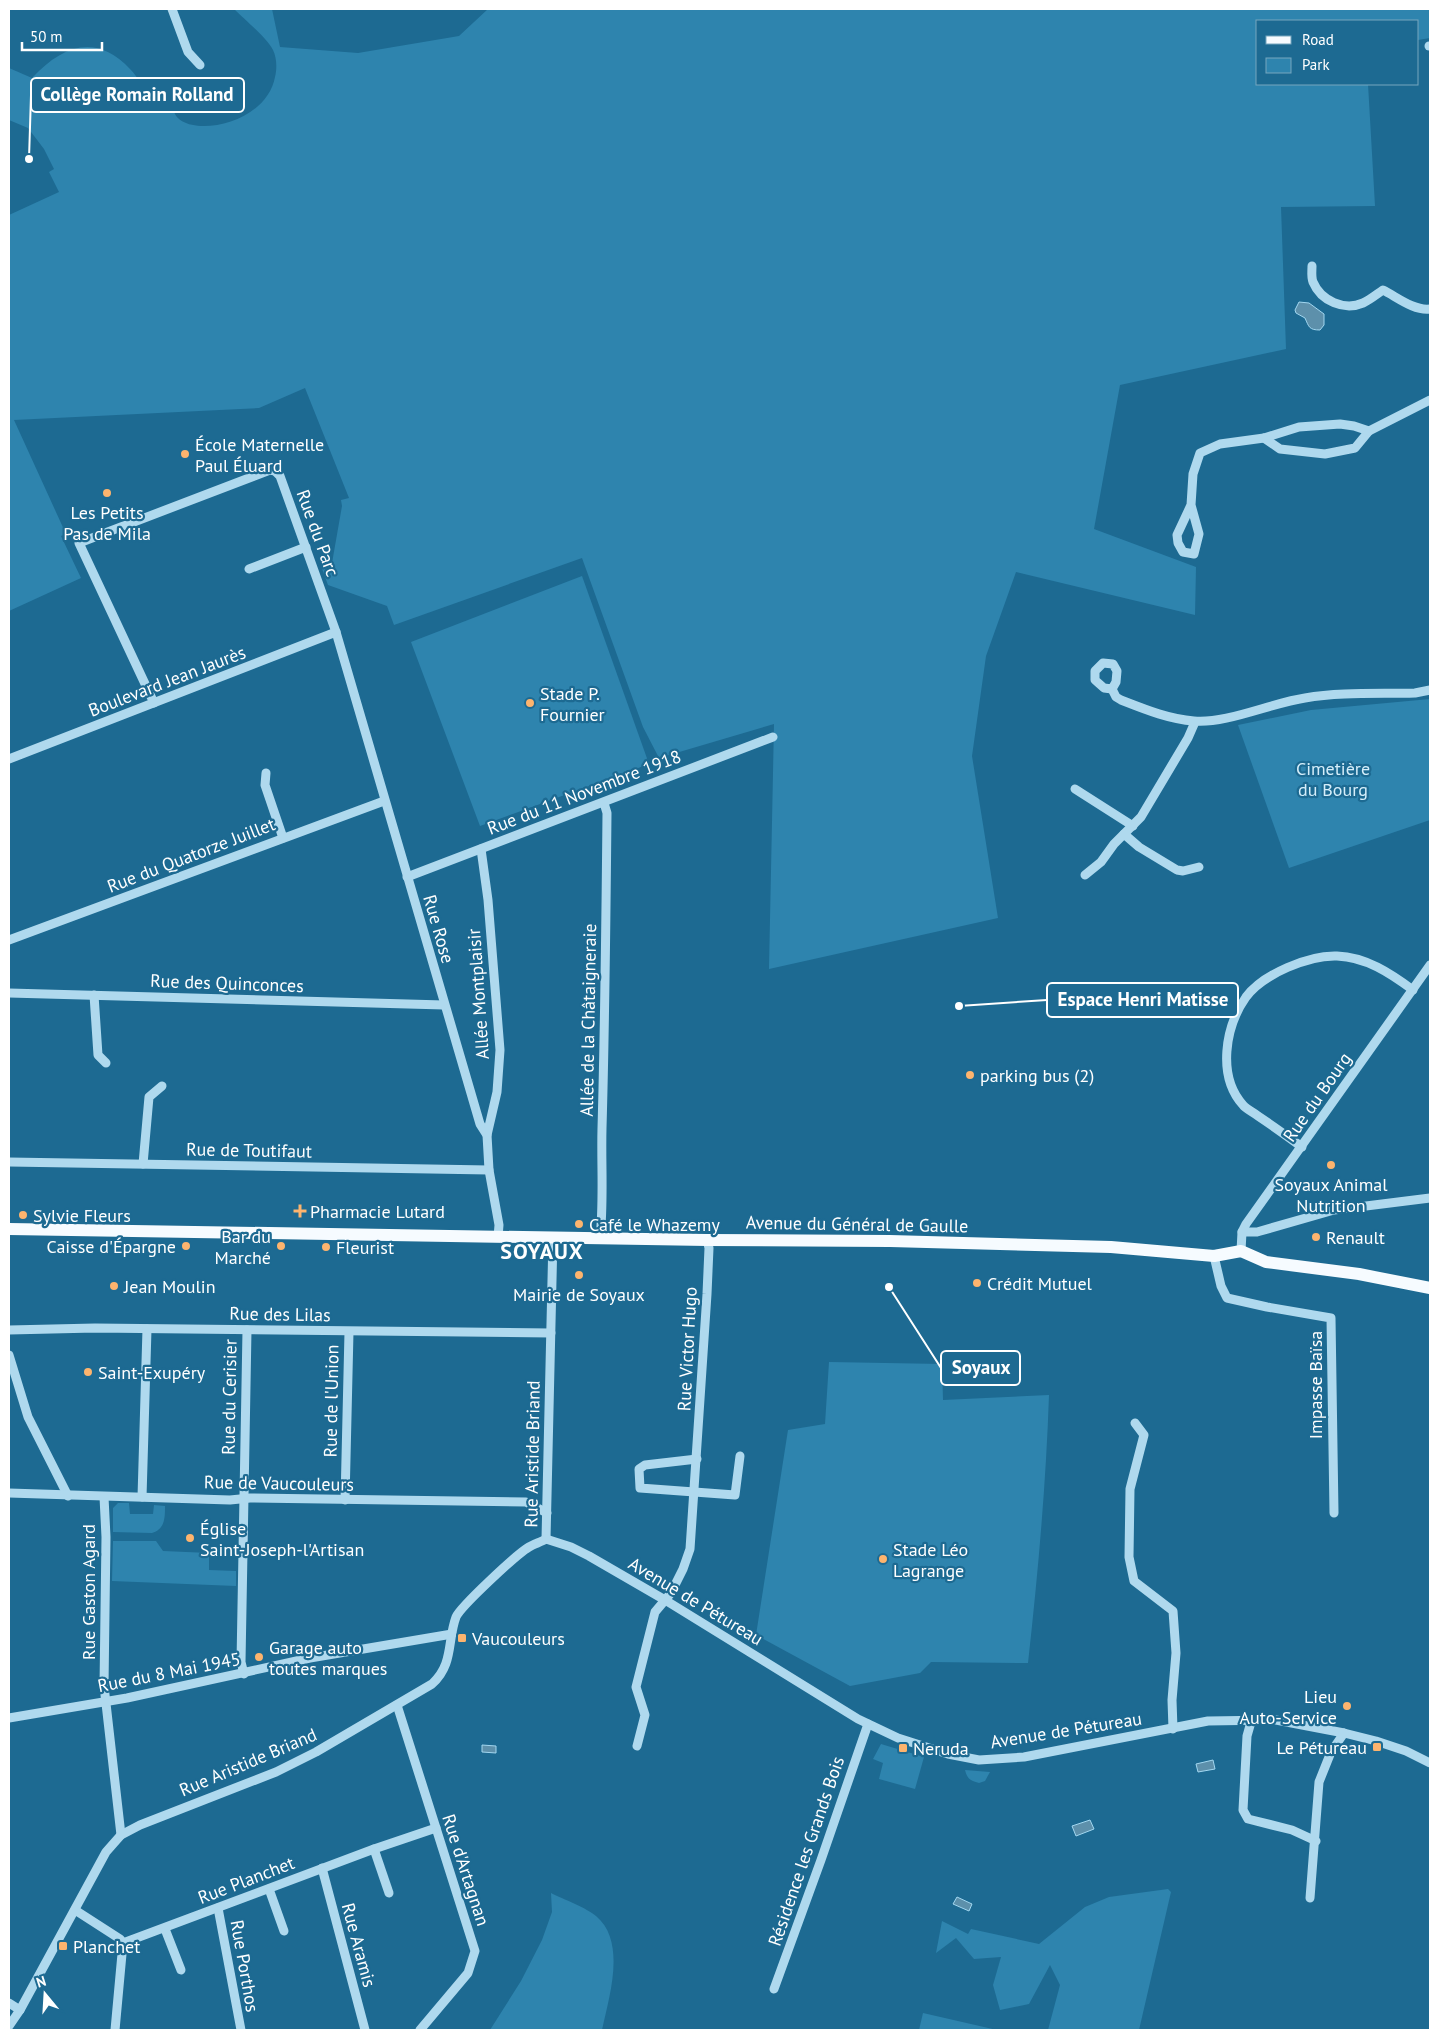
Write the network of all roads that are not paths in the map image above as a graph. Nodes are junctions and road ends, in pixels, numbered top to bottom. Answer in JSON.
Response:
{"nodes":[{"id":1,"x":172,"y":9,"type":"edge"},
{"id":2,"x":200,"y":65,"type":"dead end"},
{"id":3,"x":1312,"y":266,"type":"dead end"},
{"id":4,"x":1430,"y":309,"type":"edge"},
{"id":5,"x":1430,"y":400,"type":"edge"},
{"id":6,"x":1369,"y":430,"type":"junction"},
{"id":7,"x":1264,"y":438,"type":"junction"},
{"id":8,"x":1191,"y":505,"type":"junction"},
{"id":9,"x":306,"y":547,"type":"junction"},
{"id":10,"x":249,"y":569,"type":"dead end"},
{"id":11,"x":336,"y":632,"type":"junction"},
{"id":12,"x":1112,"y":689,"type":"dead end"},
{"id":13,"x":1430,"y":690,"type":"edge"},
{"id":14,"x":154,"y":703,"type":"junction"},
{"id":15,"x":1196,"y":722,"type":"junction"},
{"id":16,"x":773,"y":737,"type":"dead end"},
{"id":17,"x":9,"y":759,"type":"edge"},
{"id":18,"x":266,"y":773,"type":"dead end"},
{"id":19,"x":1074,"y":789,"type":"dead end"},
{"id":20,"x":384,"y":801,"type":"junction"},
{"id":21,"x":604,"y":803,"type":"junction"},
{"id":22,"x":1132,"y":826,"type":"junction"},
{"id":23,"x":1124,"y":834,"type":"junction"},
{"id":24,"x":283,"y":838,"type":"junction"},
{"id":25,"x":481,"y":849,"type":"junction"},
{"id":26,"x":1199,"y":867,"type":"dead end"},
{"id":27,"x":1085,"y":875,"type":"dead end"},
{"id":28,"x":407,"y":877,"type":"junction"},
{"id":29,"x":9,"y":940,"type":"edge"},
{"id":30,"x":1430,"y":965,"type":"edge"},
{"id":31,"x":1412,"y":990,"type":"junction"},
{"id":32,"x":9,"y":993,"type":"edge"},
{"id":33,"x":94,"y":995,"type":"junction"},
{"id":34,"x":444,"y":1005,"type":"junction"},
{"id":35,"x":106,"y":1063,"type":"dead end"},
{"id":36,"x":162,"y":1086,"type":"dead end"},
{"id":37,"x":487,"y":1135,"type":"junction"},
{"id":38,"x":1302,"y":1147,"type":"junction"},
{"id":39,"x":9,"y":1162,"type":"edge"},
{"id":40,"x":143,"y":1164,"type":"junction"},
{"id":41,"x":489,"y":1170,"type":"junction"},
{"id":42,"x":1430,"y":1198,"type":"edge"},
{"id":43,"x":9,"y":1229,"type":"edge"},
{"id":44,"x":1242,"y":1232,"type":"junction"},
{"id":45,"x":498,"y":1237,"type":"junction"},
{"id":46,"x":553,"y":1237,"type":"junction"},
{"id":47,"x":600,"y":1238,"type":"junction"},
{"id":48,"x":707,"y":1240,"type":"junction"},
{"id":49,"x":1241,"y":1251,"type":"junction"},
{"id":50,"x":1214,"y":1256,"type":"junction"},
{"id":51,"x":1430,"y":1288,"type":"edge"},
{"id":52,"x":147,"y":1329,"type":"junction"},
{"id":53,"x":9,"y":1330,"type":"edge"},
{"id":54,"x":247,"y":1330,"type":"junction"},
{"id":55,"x":348,"y":1332,"type":"junction"},
{"id":56,"x":550,"y":1333,"type":"junction"},
{"id":57,"x":9,"y":1355,"type":"edge"},
{"id":58,"x":1135,"y":1423,"type":"dead end"},
{"id":59,"x":740,"y":1456,"type":"dead end"},
{"id":60,"x":696,"y":1459,"type":"junction"},
{"id":61,"x":9,"y":1493,"type":"edge"},
{"id":62,"x":695,"y":1493,"type":"junction"},
{"id":63,"x":68,"y":1496,"type":"junction"},
{"id":64,"x":104,"y":1497,"type":"junction"},
{"id":65,"x":142,"y":1497,"type":"junction"},
{"id":66,"x":243,"y":1499,"type":"junction"},
{"id":67,"x":345,"y":1500,"type":"junction"},
{"id":68,"x":547,"y":1513,"type":"junction"},
{"id":69,"x":1334,"y":1513,"type":"dead end"},
{"id":70,"x":546,"y":1539,"type":"junction"},
{"id":71,"x":665,"y":1600,"type":"junction"},
{"id":72,"x":452,"y":1634,"type":"junction"},
{"id":73,"x":244,"y":1674,"type":"junction"},
{"id":74,"x":105,"y":1701,"type":"junction"},
{"id":75,"x":397,"y":1705,"type":"junction"},
{"id":76,"x":9,"y":1718,"type":"edge"},
{"id":77,"x":1251,"y":1722,"type":"junction"},
{"id":78,"x":868,"y":1724,"type":"junction"},
{"id":79,"x":1172,"y":1729,"type":"junction"},
{"id":80,"x":1344,"y":1733,"type":"junction"},
{"id":81,"x":637,"y":1746,"type":"dead end"},
{"id":82,"x":1430,"y":1763,"type":"edge"},
{"id":83,"x":436,"y":1828,"type":"junction"},
{"id":84,"x":121,"y":1835,"type":"junction"},
{"id":85,"x":1316,"y":1841,"type":"junction"},
{"id":86,"x":374,"y":1849,"type":"junction"},
{"id":87,"x":322,"y":1868,"type":"junction"},
{"id":88,"x":270,"y":1889,"type":"junction"},
{"id":89,"x":389,"y":1893,"type":"dead end"},
{"id":90,"x":1310,"y":1898,"type":"dead end"},
{"id":91,"x":218,"y":1908,"type":"junction"},
{"id":92,"x":75,"y":1910,"type":"junction"},
{"id":93,"x":165,"y":1929,"type":"junction"},
{"id":94,"x":284,"y":1931,"type":"dead end"},
{"id":95,"x":123,"y":1943,"type":"junction"},
{"id":96,"x":181,"y":1970,"type":"dead end"},
{"id":97,"x":774,"y":1989,"type":"dead end"},
{"id":98,"x":9,"y":2003,"type":"edge"},
{"id":99,"x":20,"y":2010,"type":"junction"},
{"id":100,"x":9,"y":2026,"type":"edge"},
{"id":101,"x":115,"y":2030,"type":"edge"},
{"id":102,"x":241,"y":2030,"type":"edge"},
{"id":103,"x":365,"y":2030,"type":"edge"},
{"id":104,"x":420,"y":2030,"type":"edge"}],
"edges":[{"from":1,"to":2,"type":"street"},
{"from":3,"to":4,"type":"street"},
{"from":5,"to":6,"type":"street"},
{"from":6,"to":7,"type":"street"},
{"from":6,"to":7,"type":"street"},
{"from":7,"to":8,"type":"street"},
{"from":8,"to":8,"type":"street"},
{"from":9,"to":10,"type":"street"},
{"from":9,"to":11,"type":"street","name":"Rue du Parc"},
{"from":9,"to":14,"type":"street","name":"Rue du Parc"},
{"from":11,"to":14,"type":"street","name":"Boulevard Jean Jaurès"},
{"from":11,"to":20,"type":"street","name":"Rue Rose"},
{"from":12,"to":15,"type":"street"},
{"from":13,"to":15,"type":"street"},
{"from":14,"to":17,"type":"street","name":"Boulevard Jean Jaurès"},
{"from":15,"to":22,"type":"street"},
{"from":16,"to":21,"type":"street","name":"Rue du 11 Novembre 1918"},
{"from":18,"to":24,"type":"street"},
{"from":19,"to":22,"type":"street"},
{"from":20,"to":24,"type":"street","name":"Rue du Quatorze Juillet"},
{"from":20,"to":28,"type":"street","name":"Rue Rose"},
{"from":21,"to":25,"type":"street","name":"Rue du 11 Novembre 1918"},
{"from":21,"to":47,"type":"street","name":"Allée de la Châtaigneraie"},
{"from":22,"to":23,"type":"street"},
{"from":23,"to":26,"type":"street"},
{"from":23,"to":27,"type":"street"},
{"from":24,"to":29,"type":"street","name":"Rue du Quatorze Juillet"},
{"from":25,"to":28,"type":"street","name":"Rue du 11 Novembre 1918"},
{"from":25,"to":37,"type":"street","name":"Allée Montplaisir"},
{"from":28,"to":34,"type":"street","name":"Rue Rose"},
{"from":30,"to":31,"type":"street","name":"Rue du Bourg"},
{"from":31,"to":38,"type":"street","name":"Rue du Bourg"},
{"from":31,"to":38,"type":"street"},
{"from":32,"to":33,"type":"street","name":"Rue des Quinconces"},
{"from":33,"to":34,"type":"street","name":"Rue des Quinconces"},
{"from":33,"to":35,"type":"street"},
{"from":34,"to":37,"type":"street","name":"Rue Rose"},
{"from":36,"to":40,"type":"street"},
{"from":37,"to":41,"type":"street","name":"Rue Rose"},
{"from":38,"to":44,"type":"street","name":"Rue du Bourg"},
{"from":39,"to":40,"type":"street","name":"Rue de Toutifaut"},
{"from":40,"to":41,"type":"street","name":"Rue de Toutifaut"},
{"from":41,"to":45,"type":"street","name":"Rue Rose"},
{"from":42,"to":44,"type":"street"},
{"from":43,"to":45,"type":"main road","name":"Avenue du Général de Gaulle"},
{"from":44,"to":49,"type":"street"},
{"from":45,"to":46,"type":"main road","name":"Avenue du Général de Gaulle"},
{"from":46,"to":47,"type":"main road","name":"Avenue du Général de Gaulle"},
{"from":46,"to":56,"type":"street","name":"Rue Aristide Briand"},
{"from":47,"to":48,"type":"main road","name":"Avenue du Général de Gaulle"},
{"from":48,"to":50,"type":"main road","name":"Avenue du Général de Gaulle"},
{"from":48,"to":60,"type":"street","name":"Rue Victor Hugo"},
{"from":49,"to":50,"type":"main road","name":"Avenue du Général de Gaulle"},
{"from":49,"to":51,"type":"main road"},
{"from":50,"to":69,"type":"street","name":"Impasse Baïsa"},
{"from":52,"to":53,"type":"street","name":"Rue des Lilas"},
{"from":52,"to":54,"type":"street","name":"Rue des Lilas"},
{"from":52,"to":65,"type":"street"},
{"from":54,"to":55,"type":"street","name":"Rue des Lilas"},
{"from":54,"to":66,"type":"street","name":"Rue du Cerisier"},
{"from":55,"to":56,"type":"street","name":"Rue des Lilas"},
{"from":55,"to":67,"type":"street","name":"Rue de l'Union"},
{"from":56,"to":68,"type":"street","name":"Rue Aristide Briand"},
{"from":57,"to":63,"type":"street"},
{"from":58,"to":79,"type":"street"},
{"from":59,"to":62,"type":"street"},
{"from":60,"to":62,"type":"street","name":"Rue Victor Hugo"},
{"from":60,"to":62,"type":"street"},
{"from":61,"to":63,"type":"street","name":"Rue de Vaucouleurs"},
{"from":62,"to":71,"type":"street","name":"Rue Victor Hugo"},
{"from":63,"to":64,"type":"street","name":"Rue de Vaucouleurs"},
{"from":64,"to":65,"type":"street","name":"Rue de Vaucouleurs"},
{"from":64,"to":74,"type":"street","name":"Rue Gaston Agard"},
{"from":65,"to":66,"type":"street","name":"Rue de Vaucouleurs"},
{"from":66,"to":67,"type":"street","name":"Rue de Vaucouleurs"},
{"from":66,"to":73,"type":"street","name":"Rue du Cerisier"},
{"from":67,"to":68,"type":"street","name":"Rue de Vaucouleurs"},
{"from":68,"to":70,"type":"street","name":"Rue Aristide Briand"},
{"from":70,"to":71,"type":"street","name":"Avenue de Pétureau"},
{"from":70,"to":72,"type":"street","name":"Rue Aristide Briand"},
{"from":71,"to":78,"type":"street","name":"Avenue de Pétureau"},
{"from":71,"to":81,"type":"street","name":"Rue Victor Hugo"},
{"from":72,"to":73,"type":"street","name":"Rue du 8 Mai 1945"},
{"from":72,"to":75,"type":"street","name":"Rue Aristide Briand"},
{"from":73,"to":74,"type":"street","name":"Rue du 8 Mai 1945"},
{"from":74,"to":76,"type":"street","name":"Rue du 8 Mai 1945"},
{"from":74,"to":84,"type":"street","name":"Rue Gaston Agard"},
{"from":75,"to":83,"type":"street","name":"Rue d'Artagnan"},
{"from":75,"to":84,"type":"street","name":"Rue Aristide Briand"},
{"from":77,"to":79,"type":"street","name":"Avenue de Pétureau"},
{"from":77,"to":80,"type":"street","name":"Avenue de Pétureau"},
{"from":77,"to":85,"type":"street"},
{"from":78,"to":79,"type":"street","name":"Avenue de Pétureau"},
{"from":78,"to":97,"type":"street","name":"Résidence les Grands Bois"},
{"from":80,"to":82,"type":"street","name":"Avenue de Pétureau"},
{"from":80,"to":85,"type":"street"},
{"from":83,"to":86,"type":"street","name":"Rue Planchet"},
{"from":83,"to":104,"type":"street","name":"Rue d'Artagnan"},
{"from":84,"to":92,"type":"street","name":"Rue Aristide Briand"},
{"from":85,"to":90,"type":"street"},
{"from":86,"to":87,"type":"street","name":"Rue Planchet"},
{"from":86,"to":89,"type":"street"},
{"from":87,"to":88,"type":"street","name":"Rue Planchet"},
{"from":87,"to":103,"type":"street","name":"Rue Aramis"},
{"from":88,"to":91,"type":"street","name":"Rue Planchet"},
{"from":88,"to":94,"type":"street"},
{"from":91,"to":93,"type":"street","name":"Rue Planchet"},
{"from":91,"to":102,"type":"street","name":"Rue Porthos"},
{"from":92,"to":95,"type":"street"},
{"from":92,"to":99,"type":"street","name":"Rue Aristide Briand"},
{"from":93,"to":95,"type":"street","name":"Rue Planchet"},
{"from":93,"to":96,"type":"street"},
{"from":95,"to":101,"type":"street"},
{"from":98,"to":99,"type":"street"},
{"from":99,"to":100,"type":"street","name":"Rue Aristide Briand"}]}
